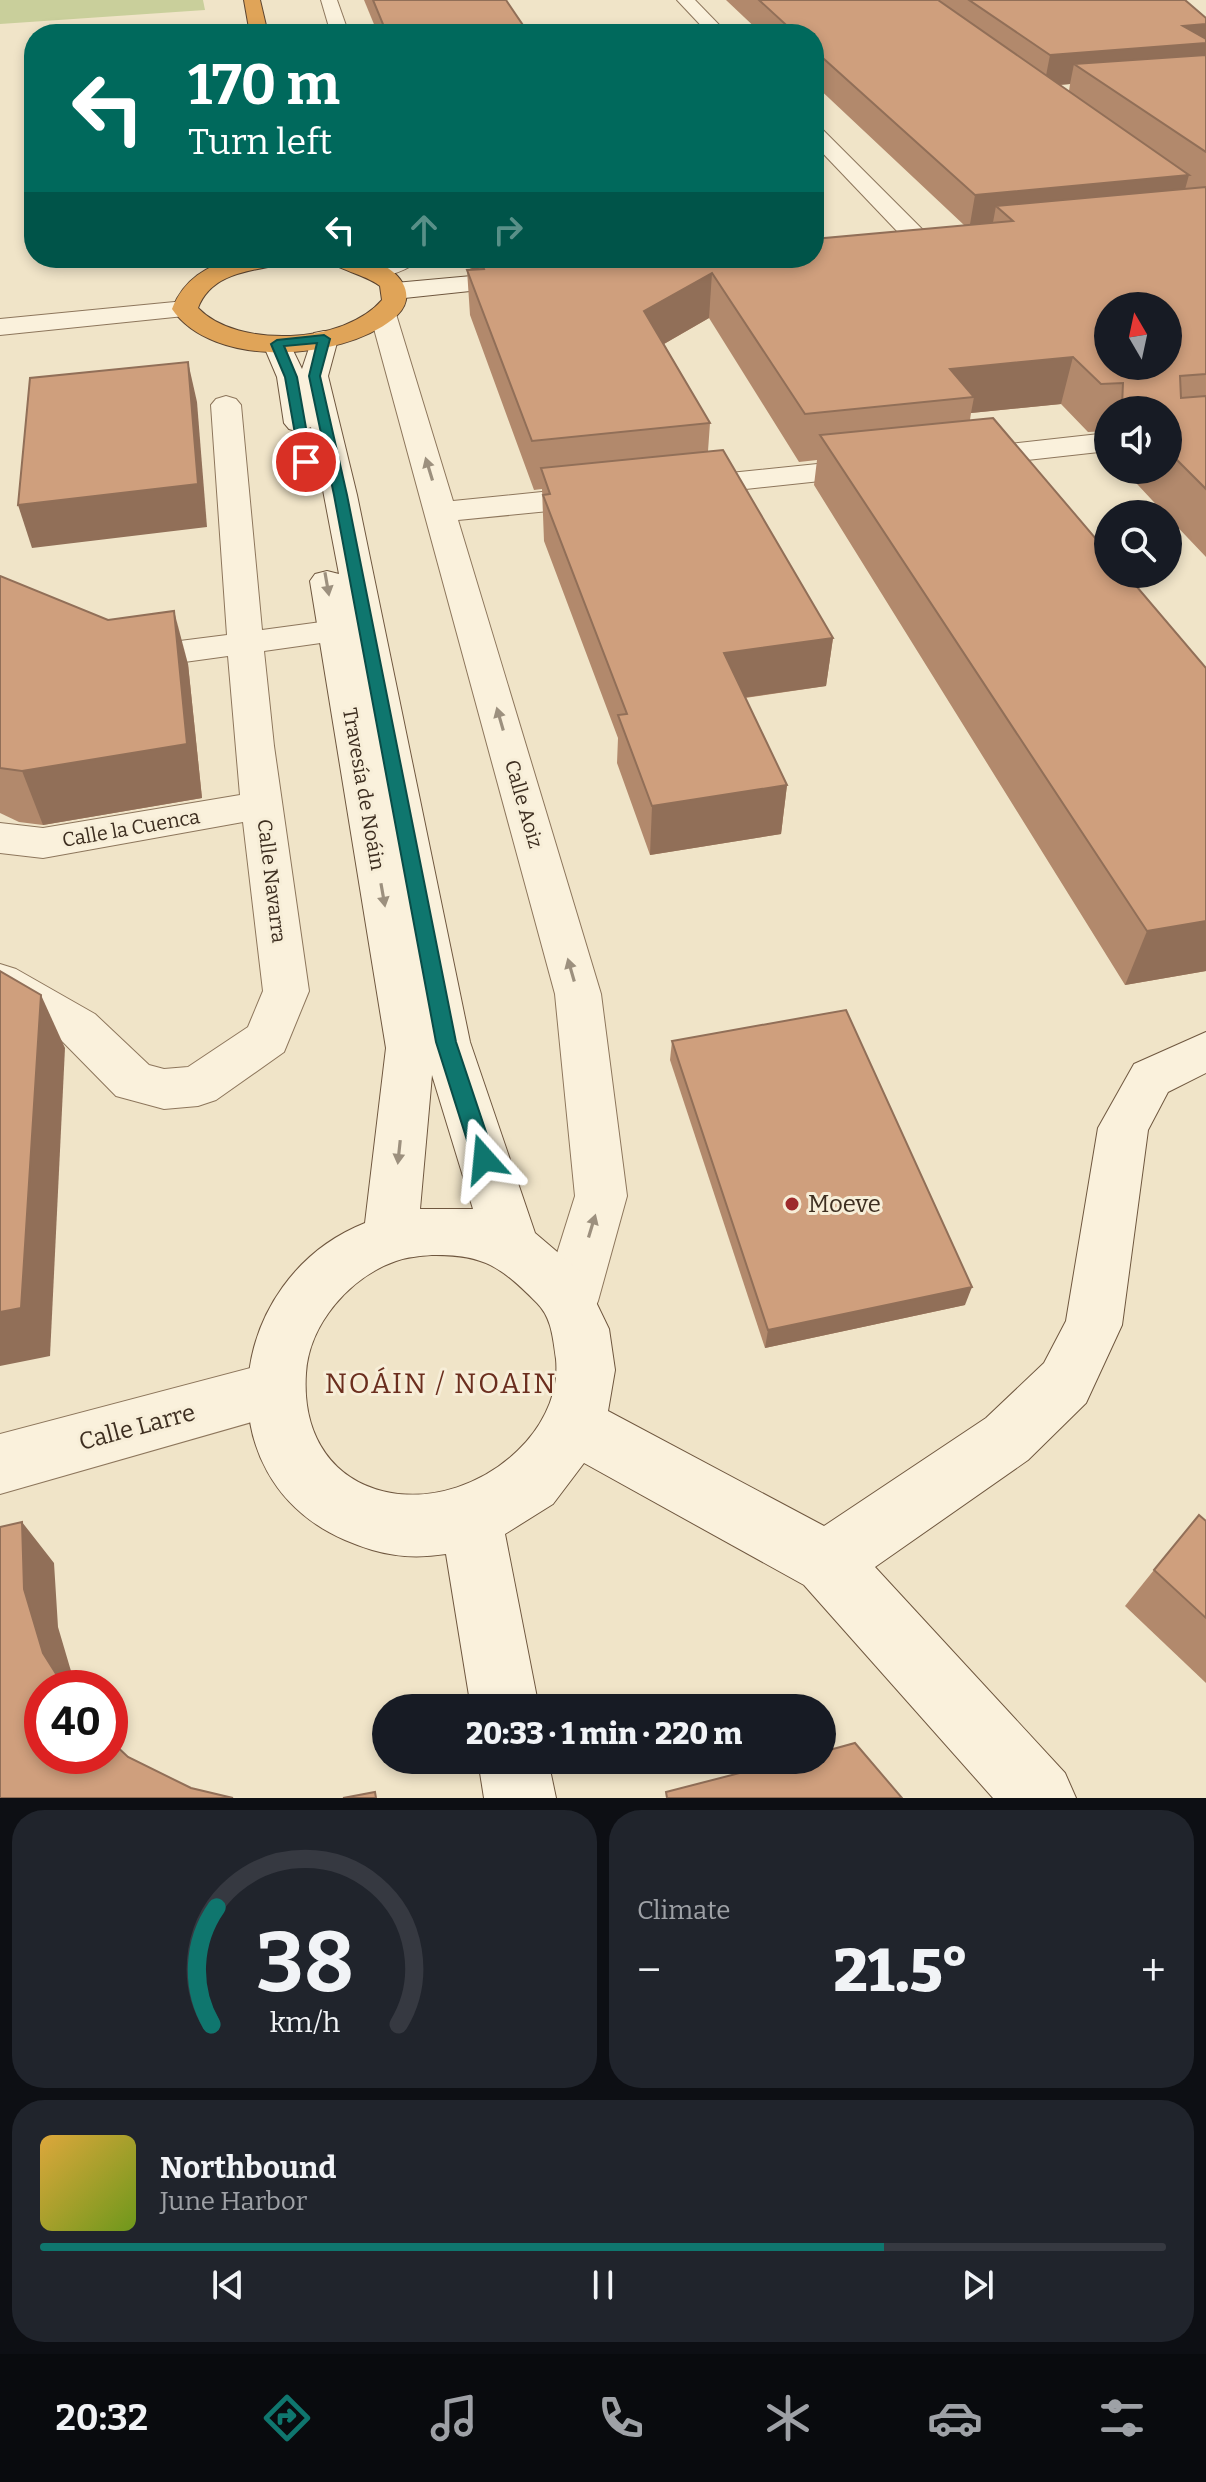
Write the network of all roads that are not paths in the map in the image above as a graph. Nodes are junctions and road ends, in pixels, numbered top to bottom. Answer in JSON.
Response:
{"nodes":[{"id":1,"x":252,"y":0,"type":"edge"},
{"id":2,"x":329,"y":0,"type":"edge"},
{"id":3,"x":685,"y":0,"type":"edge"},
{"id":4,"x":257,"y":24,"type":"edge"},
{"id":5,"x":337,"y":24,"type":"edge"},
{"id":6,"x":709,"y":24,"type":"edge"},
{"id":7,"x":824,"y":142,"type":"edge"},
{"id":8,"x":955,"y":242,"type":"edge"},
{"id":9,"x":924,"y":245,"type":"junction"},
{"id":10,"x":897,"y":248,"type":"edge"},
{"id":11,"x":232,"y":268,"type":"edge"},
{"id":12,"x":371,"y":268,"type":"edge"},
{"id":13,"x":383,"y":268,"type":"edge"},
{"id":14,"x":378,"y":270,"type":"junction"},
{"id":15,"x":548,"y":278,"type":"edge"},
{"id":16,"x":389,"y":303,"type":"junction"},
{"id":17,"x":185,"y":309,"type":"junction"},
{"id":18,"x":0,"y":327,"type":"edge"},
{"id":19,"x":324,"y":339,"type":"junction"},
{"id":20,"x":277,"y":344,"type":"junction"},
{"id":21,"x":226,"y":405,"type":"dead end"},
{"id":22,"x":1094,"y":444,"type":"edge"},
{"id":23,"x":938,"y":461,"type":"edge"},
{"id":24,"x":906,"y":464,"type":"edge"},
{"id":25,"x":656,"y":490,"type":"edge"},
{"id":26,"x":625,"y":493,"type":"edge"},
{"id":27,"x":442,"y":512,"type":"junction"},
{"id":28,"x":336,"y":631,"type":"junction"},
{"id":29,"x":246,"y":641,"type":"junction"},
{"id":30,"x":100,"y":645,"type":"edge"},
{"id":31,"x":262,"y":805,"type":"junction"},
{"id":32,"x":0,"y":838,"type":"edge"},
{"id":33,"x":0,"y":982,"type":"edge"},
{"id":34,"x":1206,"y":1051,"type":"edge"},
{"id":35,"x":390,"y":1239,"type":"junction"},
{"id":36,"x":512,"y":1246,"type":"junction"},
{"id":37,"x":570,"y":1301,"type":"junction"},
{"id":38,"x":273,"y":1390,"type":"junction"},
{"id":39,"x":575,"y":1425,"type":"junction"},
{"id":40,"x":0,"y":1464,"type":"edge"},
{"id":41,"x":471,"y":1518,"type":"junction"},
{"id":42,"x":827,"y":1562,"type":"junction"},
{"id":43,"x":502,"y":1694,"type":"edge"},
{"id":44,"x":516,"y":1774,"type":"edge"},
{"id":45,"x":520,"y":1798,"type":"edge"},
{"id":46,"x":1040,"y":1798,"type":"edge"}],
"edges":[{"from":1,"to":4,"type":"highway"},
{"from":2,"to":5,"type":"street"},
{"from":3,"to":6,"type":"street"},
{"from":7,"to":9,"type":"street"},
{"from":8,"to":9,"type":"street"},
{"from":9,"to":10,"type":"street"},
{"from":11,"to":17,"type":"highway"},
{"from":12,"to":14,"type":"highway"},
{"from":13,"to":14,"type":"street"},
{"from":14,"to":16,"type":"highway"},
{"from":15,"to":16,"type":"street"},
{"from":16,"to":19,"type":"highway"},
{"from":27,"to":16,"type":"street","name":"Calle Aoiz","one_way":true},
{"from":17,"to":18,"type":"street"},
{"from":17,"to":20,"type":"highway"},
{"from":19,"to":20,"type":"highway"},
{"from":19,"to":36,"type":"street","name":"Travesía de Noáin"},
{"from":20,"to":28,"type":"street","name":"Travesía de Noáin","one_way":true},
{"from":21,"to":29,"type":"street","name":"Calle Navarra"},
{"from":22,"to":23,"type":"street"},
{"from":24,"to":25,"type":"street"},
{"from":26,"to":27,"type":"street"},
{"from":37,"to":27,"type":"street","name":"Calle Aoiz","one_way":true},
{"from":28,"to":29,"type":"street"},
{"from":28,"to":35,"type":"street","name":"Travesía de Noáin","one_way":true},
{"from":29,"to":30,"type":"street"},
{"from":29,"to":31,"type":"street","name":"Calle Navarra"},
{"from":31,"to":32,"type":"street","name":"Calle la Cuenca"},
{"from":31,"to":33,"type":"street","name":"Calle Navarra"},
{"from":34,"to":42,"type":"street"},
{"from":35,"to":36,"type":"street"},
{"from":35,"to":38,"type":"street"},
{"from":36,"to":37,"type":"street"},
{"from":37,"to":39,"type":"street"},
{"from":38,"to":40,"type":"street","name":"Calle Larre"},
{"from":38,"to":41,"type":"street"},
{"from":39,"to":41,"type":"street"},
{"from":39,"to":42,"type":"street"},
{"from":41,"to":43,"type":"street"},
{"from":42,"to":46,"type":"street"},
{"from":44,"to":45,"type":"street"}]}
